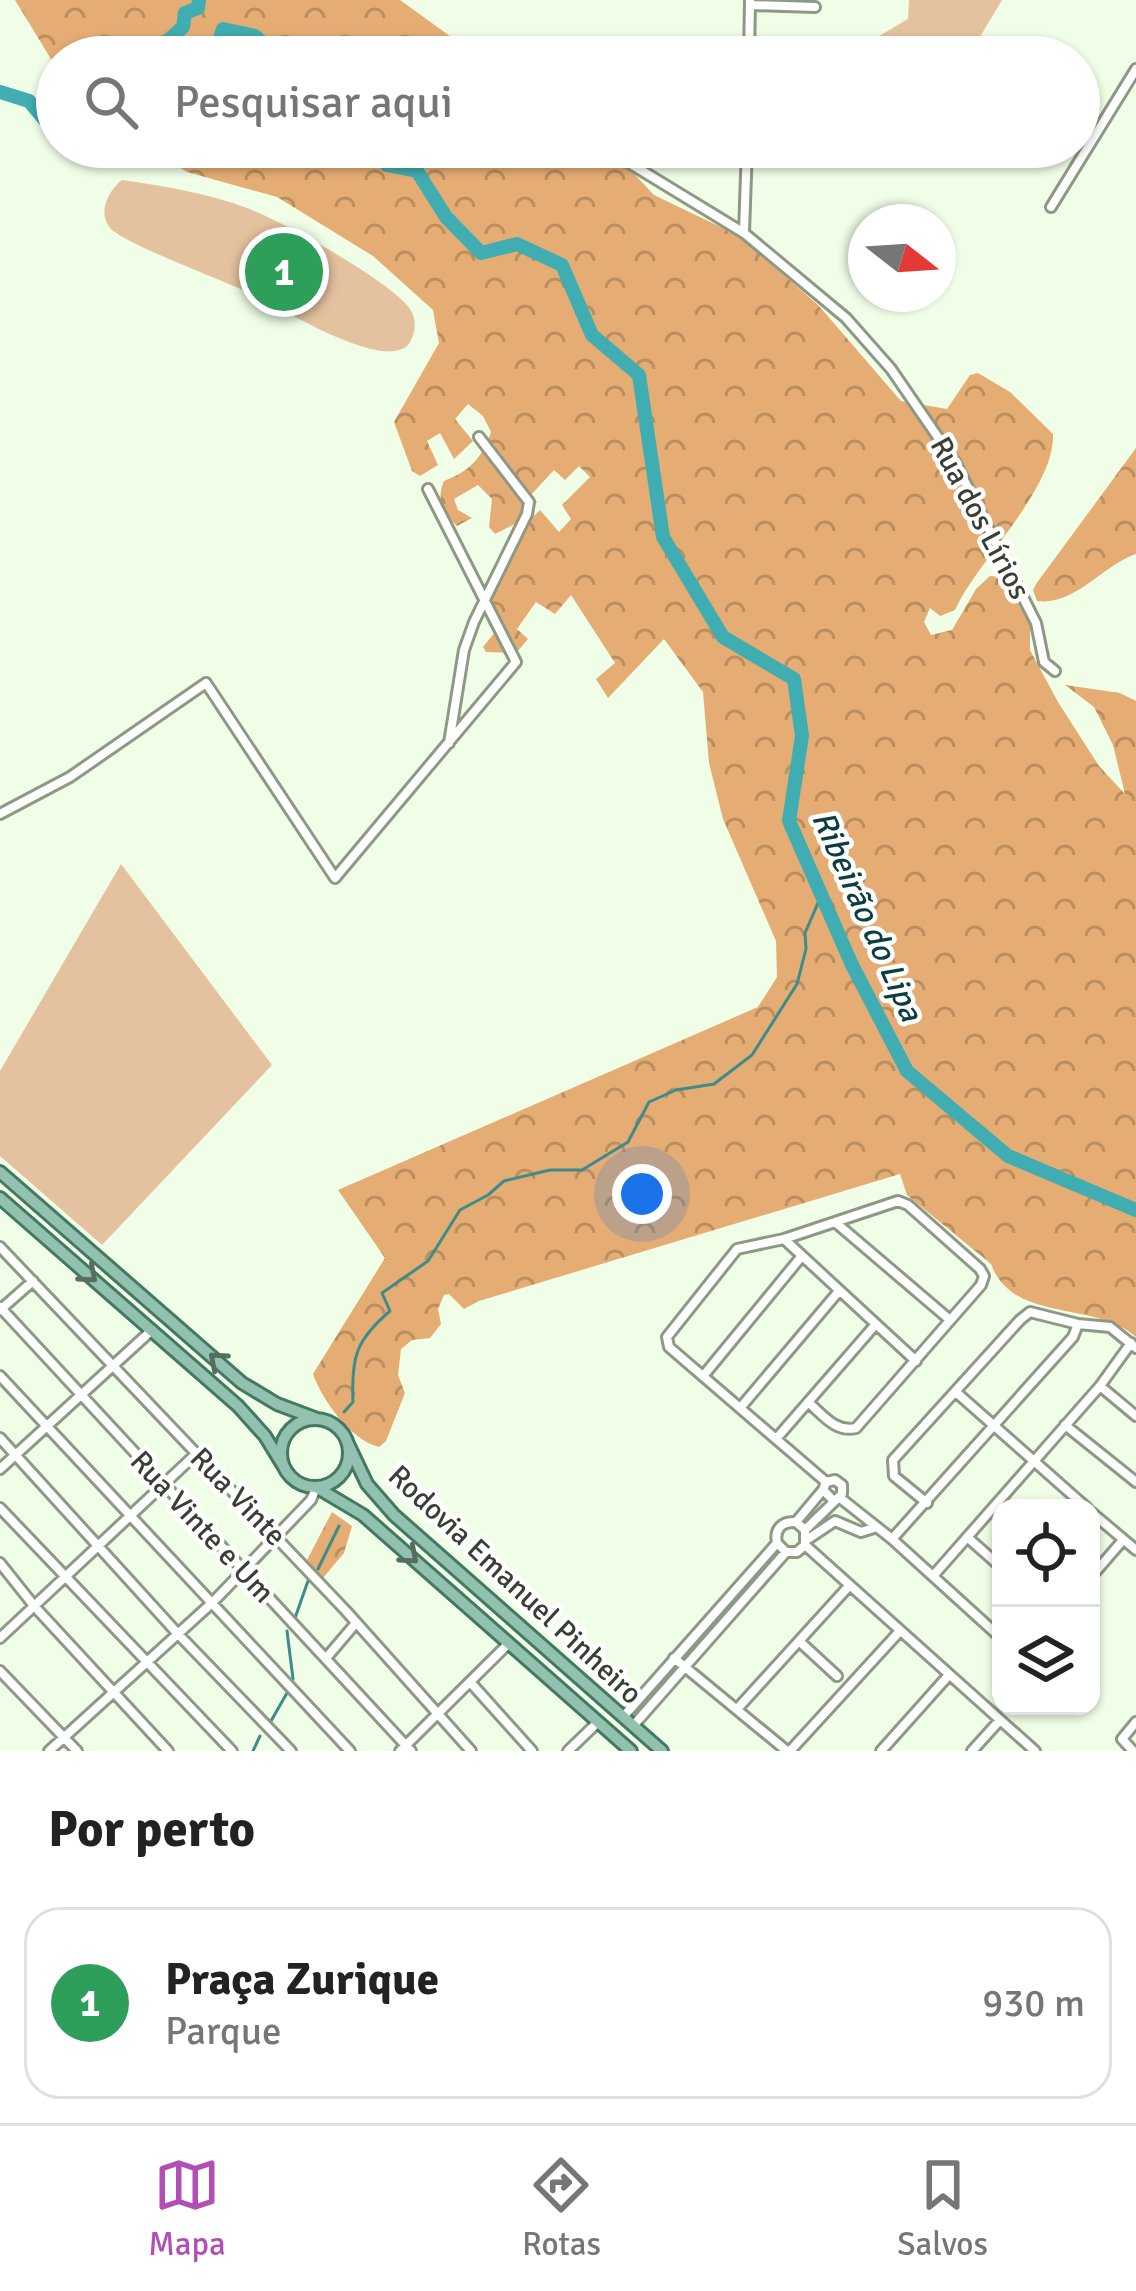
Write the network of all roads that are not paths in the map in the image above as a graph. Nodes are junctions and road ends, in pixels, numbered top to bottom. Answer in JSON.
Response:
{"nodes":[{"id":1,"x":750,"y":2,"type":"edge"},
{"id":2,"x":815,"y":7,"type":"dead end"},
{"id":3,"x":749,"y":36,"type":"edge"},
{"id":4,"x":1136,"y":69,"type":"edge"},
{"id":5,"x":1100,"y":127,"type":"edge"},
{"id":6,"x":637,"y":168,"type":"edge"},
{"id":7,"x":746,"y":168,"type":"edge"},
{"id":8,"x":1075,"y":168,"type":"edge"},
{"id":9,"x":1051,"y":207,"type":"dead end"},
{"id":10,"x":744,"y":233,"type":"junction"},
{"id":11,"x":478,"y":436,"type":"dead end"},
{"id":12,"x":428,"y":489,"type":"dead end"},
{"id":13,"x":483,"y":598,"type":"junction"},
{"id":14,"x":1054,"y":671,"type":"dead end"},
{"id":15,"x":447,"y":748,"type":"junction"},
{"id":16,"x":0,"y":814,"type":"edge"},
{"id":17,"x":0,"y":1172,"type":"edge"},
{"id":18,"x":0,"y":1198,"type":"edge"},
{"id":19,"x":835,"y":1222,"type":"junction"},
{"id":20,"x":784,"y":1238,"type":"junction"},
{"id":21,"x":0,"y":1247,"type":"edge"},
{"id":22,"x":801,"y":1258,"type":"junction"},
{"id":23,"x":33,"y":1281,"type":"junction"},
{"id":24,"x":839,"y":1291,"type":"junction"},
{"id":25,"x":0,"y":1309,"type":"edge"},
{"id":26,"x":950,"y":1320,"type":"junction"},
{"id":27,"x":876,"y":1324,"type":"junction"},
{"id":28,"x":1078,"y":1324,"type":"junction"},
{"id":29,"x":152,"y":1330,"type":"junction"},
{"id":30,"x":1133,"y":1346,"type":"edge"},
{"id":31,"x":916,"y":1361,"type":"junction"},
{"id":32,"x":114,"y":1365,"type":"junction"},
{"id":33,"x":704,"y":1375,"type":"junction"},
{"id":34,"x":0,"y":1376,"type":"edge"},
{"id":35,"x":1100,"y":1386,"type":"junction"},
{"id":36,"x":957,"y":1393,"type":"junction"},
{"id":37,"x":79,"y":1397,"type":"junction"},
{"id":38,"x":809,"y":1402,"type":"junction"},
{"id":39,"x":741,"y":1406,"type":"junction"},
{"id":40,"x":1136,"y":1416,"type":"edge"},
{"id":41,"x":316,"y":1419,"type":"junction"},
{"id":42,"x":1065,"y":1425,"type":"junction"},
{"id":43,"x":46,"y":1427,"type":"junction"},
{"id":44,"x":996,"y":1427,"type":"junction"},
{"id":45,"x":0,"y":1438,"type":"edge"},
{"id":46,"x":776,"y":1439,"type":"junction"},
{"id":47,"x":348,"y":1444,"type":"junction"},
{"id":48,"x":196,"y":1454,"type":"junction"},
{"id":49,"x":15,"y":1456,"type":"junction"},
{"id":50,"x":1033,"y":1461,"type":"junction"},
{"id":51,"x":284,"y":1467,"type":"junction"},
{"id":52,"x":0,"y":1469,"type":"edge"},
{"id":53,"x":1136,"y":1482,"type":"edge"},
{"id":54,"x":162,"y":1484,"type":"junction"},
{"id":55,"x":825,"y":1486,"type":"junction"},
{"id":56,"x":316,"y":1487,"type":"junction"},
{"id":57,"x":836,"y":1498,"type":"junction"},
{"id":58,"x":1001,"y":1499,"type":"edge"},
{"id":59,"x":1076,"y":1499,"type":"edge"},
{"id":60,"x":926,"y":1503,"type":"junction"},
{"id":61,"x":0,"y":1508,"type":"edge"},
{"id":62,"x":992,"y":1509,"type":"edge"},
{"id":63,"x":130,"y":1515,"type":"junction"},
{"id":64,"x":1100,"y":1520,"type":"edge"},
{"id":65,"x":796,"y":1522,"type":"junction"},
{"id":66,"x":877,"y":1527,"type":"junction"},
{"id":67,"x":276,"y":1536,"type":"junction"},
{"id":68,"x":967,"y":1537,"type":"junction"},
{"id":69,"x":806,"y":1538,"type":"junction"},
{"id":70,"x":892,"y":1539,"type":"junction"},
{"id":71,"x":1123,"y":1540,"type":"junction"},
{"id":72,"x":777,"y":1543,"type":"junction"},
{"id":73,"x":100,"y":1544,"type":"junction"},
{"id":74,"x":1136,"y":1550,"type":"edge"},
{"id":75,"x":786,"y":1552,"type":"junction"},
{"id":76,"x":992,"y":1560,"type":"edge"},
{"id":77,"x":0,"y":1564,"type":"edge"},
{"id":78,"x":1100,"y":1566,"type":"edge"},
{"id":79,"x":245,"y":1570,"type":"junction"},
{"id":80,"x":67,"y":1574,"type":"junction"},
{"id":81,"x":933,"y":1576,"type":"junction"},
{"id":82,"x":5,"y":1577,"type":"edge"},
{"id":83,"x":849,"y":1586,"type":"junction"},
{"id":84,"x":213,"y":1602,"type":"junction"},
{"id":85,"x":35,"y":1607,"type":"junction"},
{"id":86,"x":356,"y":1623,"type":"junction"},
{"id":87,"x":992,"y":1630,"type":"edge"},
{"id":88,"x":899,"y":1632,"type":"junction"},
{"id":89,"x":178,"y":1634,"type":"junction"},
{"id":90,"x":0,"y":1638,"type":"edge"},
{"id":91,"x":799,"y":1641,"type":"junction"},
{"id":92,"x":508,"y":1643,"type":"junction"},
{"id":93,"x":327,"y":1657,"type":"junction"},
{"id":94,"x":674,"y":1658,"type":"junction"},
{"id":95,"x":145,"y":1661,"type":"junction"},
{"id":96,"x":687,"y":1668,"type":"junction"},
{"id":97,"x":0,"y":1671,"type":"edge"},
{"id":98,"x":837,"y":1676,"type":"dead end"},
{"id":99,"x":948,"y":1676,"type":"junction"},
{"id":100,"x":471,"y":1683,"type":"junction"},
{"id":101,"x":113,"y":1692,"type":"junction"},
{"id":102,"x":738,"y":1708,"type":"junction"},
{"id":103,"x":437,"y":1716,"type":"junction"},
{"id":104,"x":1000,"y":1720,"type":"junction"},
{"id":105,"x":628,"y":1721,"type":"junction"},
{"id":106,"x":1136,"y":1722,"type":"edge"},
{"id":107,"x":598,"y":1723,"type":"junction"},
{"id":108,"x":65,"y":1738,"type":"junction"},
{"id":109,"x":406,"y":1749,"type":"edge"},
{"id":110,"x":49,"y":1751,"type":"edge"},
{"id":111,"x":76,"y":1751,"type":"edge"},
{"id":112,"x":168,"y":1751,"type":"edge"},
{"id":113,"x":232,"y":1751,"type":"edge"},
{"id":114,"x":291,"y":1751,"type":"edge"},
{"id":115,"x":350,"y":1751,"type":"edge"},
{"id":116,"x":471,"y":1751,"type":"edge"},
{"id":117,"x":532,"y":1751,"type":"edge"},
{"id":118,"x":568,"y":1751,"type":"edge"},
{"id":119,"x":631,"y":1751,"type":"edge"},
{"id":120,"x":662,"y":1751,"type":"edge"},
{"id":121,"x":788,"y":1751,"type":"edge"},
{"id":122,"x":881,"y":1751,"type":"edge"},
{"id":123,"x":972,"y":1751,"type":"edge"},
{"id":124,"x":1035,"y":1751,"type":"edge"},
{"id":125,"x":1133,"y":1751,"type":"edge"}],
"edges":[{"from":1,"to":2,"type":"street"},
{"from":1,"to":3,"type":"street"},
{"from":4,"to":5,"type":"street"},
{"from":6,"to":10,"type":"street","name":"Rua dos Lírios"},
{"from":7,"to":10,"type":"street"},
{"from":8,"to":9,"type":"street"},
{"from":10,"to":14,"type":"street","name":"Rua dos Lírios"},
{"from":11,"to":13,"type":"street"},
{"from":12,"to":13,"type":"street"},
{"from":13,"to":15,"type":"street"},
{"from":13,"to":15,"type":"street"},
{"from":15,"to":16,"type":"street"},
{"from":41,"to":17,"type":"main road","one_way":true},
{"from":18,"to":29,"type":"main road","one_way":true},
{"from":19,"to":20,"type":"street"},
{"from":19,"to":26,"type":"street"},
{"from":19,"to":26,"type":"street"},
{"from":20,"to":22,"type":"street"},
{"from":20,"to":33,"type":"street"},
{"from":21,"to":23,"type":"street","name":"Rua Vinte"},
{"from":22,"to":24,"type":"street"},
{"from":22,"to":33,"type":"street"},
{"from":23,"to":25,"type":"street"},
{"from":23,"to":32,"type":"street","name":"Rua Vinte"},
{"from":24,"to":27,"type":"street"},
{"from":24,"to":39,"type":"street"},
{"from":25,"to":37,"type":"street","name":"Rua Vinte e Um"},
{"from":26,"to":31,"type":"street"},
{"from":27,"to":31,"type":"street"},
{"from":27,"to":38,"type":"street"},
{"from":28,"to":30,"type":"street"},
{"from":28,"to":36,"type":"street"},
{"from":28,"to":44,"type":"street"},
{"from":29,"to":32,"type":"street"},
{"from":29,"to":51,"type":"main road"},
{"from":30,"to":35,"type":"street"},
{"from":31,"to":38,"type":"street"},
{"from":32,"to":37,"type":"street"},
{"from":32,"to":48,"type":"street","name":"Rua Vinte"},
{"from":33,"to":39,"type":"street"},
{"from":34,"to":43,"type":"street"},
{"from":35,"to":40,"type":"street"},
{"from":35,"to":42,"type":"street"},
{"from":36,"to":44,"type":"street"},
{"from":36,"to":60,"type":"street"},
{"from":37,"to":43,"type":"street"},
{"from":37,"to":54,"type":"street","name":"Rua Vinte e Um"},
{"from":38,"to":46,"type":"street"},
{"from":39,"to":46,"type":"street"},
{"from":41,"to":47,"type":"main road"},
{"from":41,"to":51,"type":"main road"},
{"from":42,"to":50,"type":"street"},
{"from":42,"to":53,"type":"street"},
{"from":43,"to":49,"type":"street"},
{"from":43,"to":63,"type":"street"},
{"from":44,"to":50,"type":"street"},
{"from":44,"to":60,"type":"street"},
{"from":45,"to":49,"type":"street"},
{"from":46,"to":55,"type":"street"},
{"from":47,"to":56,"type":"main road"},
{"from":47,"to":105,"type":"main road","name":"Rodovia Emanuel Pinheiro"},
{"from":48,"to":54,"type":"street"},
{"from":48,"to":67,"type":"street","name":"Rua Vinte"},
{"from":49,"to":52,"type":"street"},
{"from":49,"to":73,"type":"street"},
{"from":50,"to":58,"type":"street"},
{"from":50,"to":59,"type":"street"},
{"from":51,"to":56,"type":"main road"},
{"from":54,"to":63,"type":"street"},
{"from":54,"to":79,"type":"street","name":"Rua Vinte e Um"},
{"from":55,"to":57,"type":"street"},
{"from":55,"to":57,"type":"street"},
{"from":55,"to":65,"type":"street"},
{"from":56,"to":67,"type":"street"},
{"from":56,"to":92,"type":"main road","name":"Rodovia Emanuel Pinheiro","one_way":true},
{"from":57,"to":66,"type":"street"},
{"from":57,"to":69,"type":"street"},
{"from":60,"to":70,"type":"street"},
{"from":61,"to":80,"type":"street"},
{"from":62,"to":68,"type":"street"},
{"from":63,"to":73,"type":"street"},
{"from":63,"to":84,"type":"street"},
{"from":64,"to":71,"type":"street"},
{"from":65,"to":69,"type":"street"},
{"from":65,"to":72,"type":"street"},
{"from":66,"to":69,"type":"street"},
{"from":66,"to":70,"type":"street"},
{"from":67,"to":79,"type":"street"},
{"from":67,"to":86,"type":"street","name":"Rua Vinte"},
{"from":68,"to":76,"type":"street"},
{"from":68,"to":81,"type":"street"},
{"from":69,"to":75,"type":"street"},
{"from":69,"to":83,"type":"street"},
{"from":70,"to":81,"type":"street"},
{"from":71,"to":74,"type":"street"},
{"from":71,"to":78,"type":"street"},
{"from":72,"to":75,"type":"street"},
{"from":72,"to":94,"type":"street"},
{"from":73,"to":80,"type":"street"},
{"from":73,"to":89,"type":"street"},
{"from":75,"to":96,"type":"street"},
{"from":77,"to":82,"type":"street"},
{"from":79,"to":84,"type":"street"},
{"from":79,"to":93,"type":"street","name":"Rua Vinte e Um"},
{"from":80,"to":85,"type":"street"},
{"from":80,"to":95,"type":"street"},
{"from":81,"to":87,"type":"street"},
{"from":82,"to":85,"type":"street"},
{"from":83,"to":88,"type":"street"},
{"from":83,"to":91,"type":"street"},
{"from":84,"to":89,"type":"street"},
{"from":84,"to":115,"type":"street"},
{"from":85,"to":90,"type":"street"},
{"from":85,"to":101,"type":"street"},
{"from":86,"to":93,"type":"street"},
{"from":86,"to":103,"type":"street","name":"Rua Vinte"},
{"from":88,"to":99,"type":"street"},
{"from":88,"to":121,"type":"street"},
{"from":89,"to":95,"type":"street"},
{"from":89,"to":114,"type":"street"},
{"from":91,"to":98,"type":"street"},
{"from":91,"to":102,"type":"street"},
{"from":92,"to":100,"type":"street","name":"Rua Vinte e Um"},
{"from":92,"to":107,"type":"main road","name":"Rodovia Emanuel Pinheiro"},
{"from":93,"to":109,"type":"street","name":"Rua Vinte e Um"},
{"from":94,"to":96,"type":"street"},
{"from":94,"to":105,"type":"street"},
{"from":95,"to":101,"type":"street"},
{"from":95,"to":113,"type":"street"},
{"from":96,"to":102,"type":"street"},
{"from":96,"to":105,"type":"street"},
{"from":97,"to":108,"type":"street"},
{"from":99,"to":104,"type":"street"},
{"from":99,"to":122,"type":"street"},
{"from":100,"to":103,"type":"street","name":"Rua Vinte e Um"},
{"from":100,"to":117,"type":"street"},
{"from":101,"to":108,"type":"street"},
{"from":101,"to":112,"type":"street"},
{"from":102,"to":121,"type":"street"},
{"from":103,"to":109,"type":"street","name":"Rua Vinte e Um"},
{"from":103,"to":116,"type":"street","name":"Rua Vinte"},
{"from":104,"to":123,"type":"street"},
{"from":104,"to":124,"type":"street"},
{"from":105,"to":120,"type":"main road","name":"Rodovia Emanuel Pinheiro"},
{"from":106,"to":125,"type":"street"},
{"from":107,"to":118,"type":"street"},
{"from":107,"to":119,"type":"main road","name":"Rodovia Emanuel Pinheiro"},
{"from":108,"to":110,"type":"street"},
{"from":108,"to":111,"type":"street"}]}
